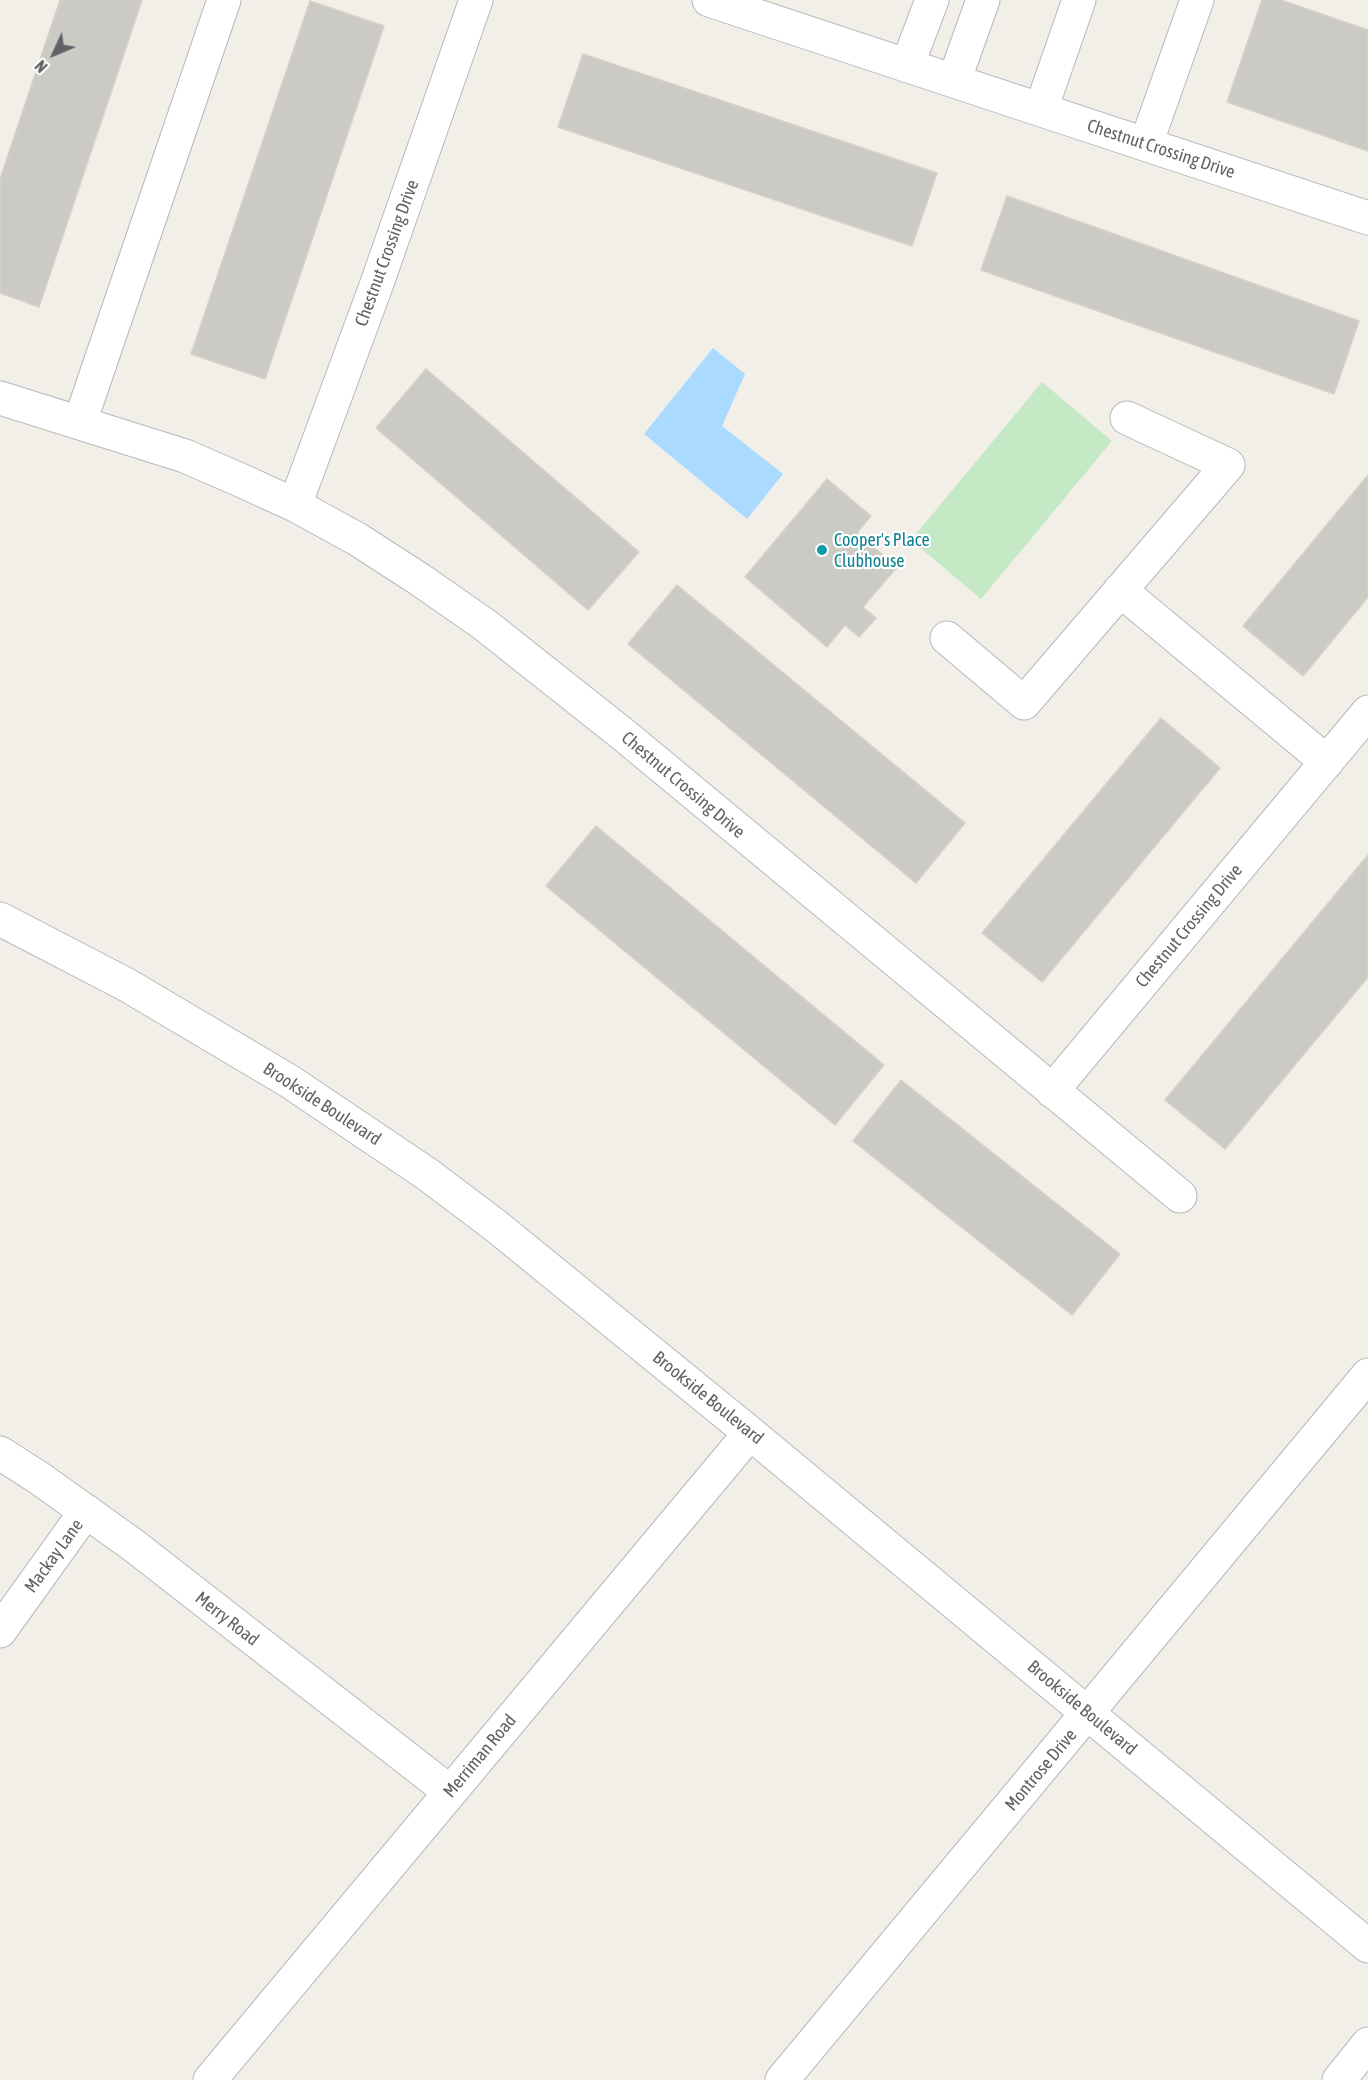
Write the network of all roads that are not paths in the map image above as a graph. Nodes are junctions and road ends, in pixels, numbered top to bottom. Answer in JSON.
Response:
{"nodes":[{"id":1,"x":224,"y":0,"type":"edge"},
{"id":2,"x":476,"y":0,"type":"edge"},
{"id":3,"x":709,"y":0,"type":"edge"},
{"id":4,"x":932,"y":0,"type":"edge"},
{"id":5,"x":983,"y":0,"type":"edge"},
{"id":6,"x":1079,"y":0,"type":"edge"},
{"id":7,"x":1197,"y":0,"type":"edge"},
{"id":8,"x":908,"y":66,"type":"junction"},
{"id":9,"x":954,"y":81,"type":"junction"},
{"id":10,"x":1041,"y":109,"type":"junction"},
{"id":11,"x":1146,"y":144,"type":"junction"},
{"id":12,"x":1368,"y":218,"type":"edge"},
{"id":13,"x":0,"y":398,"type":"edge"},
{"id":14,"x":1127,"y":418,"type":"dead end"},
{"id":15,"x":80,"y":422,"type":"junction"},
{"id":16,"x":295,"y":505,"type":"junction"},
{"id":17,"x":1120,"y":590,"type":"junction"},
{"id":18,"x":947,"y":638,"type":"dead end"},
{"id":19,"x":1368,"y":712,"type":"edge"},
{"id":20,"x":1327,"y":762,"type":"junction"},
{"id":21,"x":0,"y":919,"type":"edge"},
{"id":22,"x":1052,"y":1091,"type":"junction"},
{"id":23,"x":1180,"y":1196,"type":"dead end"},
{"id":24,"x":1368,"y":1375,"type":"edge"},
{"id":25,"x":750,"y":1432,"type":"junction"},
{"id":26,"x":0,"y":1453,"type":"edge"},
{"id":27,"x":86,"y":1511,"type":"junction"},
{"id":28,"x":0,"y":1631,"type":"edge"},
{"id":29,"x":1088,"y":1713,"type":"junction"},
{"id":30,"x":450,"y":1792,"type":"junction"},
{"id":31,"x":1368,"y":1946,"type":"edge"},
{"id":32,"x":1368,"y":2044,"type":"edge"},
{"id":33,"x":210,"y":2080,"type":"edge"},
{"id":34,"x":782,"y":2080,"type":"edge"},
{"id":35,"x":1339,"y":2080,"type":"edge"}],
"edges":[{"from":1,"to":15,"type":"street"},
{"from":2,"to":16,"type":"street","name":"Chestnut Crossing Drive"},
{"from":3,"to":8,"type":"street","name":"Chestnut Crossing Drive"},
{"from":4,"to":8,"type":"street"},
{"from":5,"to":9,"type":"street"},
{"from":6,"to":10,"type":"street"},
{"from":7,"to":11,"type":"street"},
{"from":8,"to":9,"type":"street","name":"Chestnut Crossing Drive"},
{"from":9,"to":10,"type":"street","name":"Chestnut Crossing Drive"},
{"from":10,"to":11,"type":"street","name":"Chestnut Crossing Drive"},
{"from":11,"to":12,"type":"street","name":"Chestnut Crossing Drive"},
{"from":13,"to":15,"type":"street","name":"Chestnut Crossing Drive"},
{"from":14,"to":17,"type":"street"},
{"from":15,"to":16,"type":"street","name":"Chestnut Crossing Drive"},
{"from":16,"to":22,"type":"street","name":"Chestnut Crossing Drive"},
{"from":17,"to":18,"type":"street"},
{"from":17,"to":20,"type":"street"},
{"from":19,"to":20,"type":"street","name":"Chestnut Crossing Drive"},
{"from":20,"to":22,"type":"street","name":"Chestnut Crossing Drive"},
{"from":21,"to":25,"type":"street","name":"Brookside Boulevard"},
{"from":22,"to":23,"type":"street","name":"Chestnut Crossing Drive"},
{"from":24,"to":29,"type":"street","name":"Montrose Drive"},
{"from":25,"to":29,"type":"street","name":"Brookside Boulevard"},
{"from":25,"to":30,"type":"street","name":"Merriman Road"},
{"from":26,"to":27,"type":"street","name":"Merry Road"},
{"from":27,"to":28,"type":"street","name":"Mackay Lane"},
{"from":27,"to":30,"type":"street","name":"Merry Road"},
{"from":29,"to":31,"type":"street","name":"Brookside Boulevard"},
{"from":29,"to":34,"type":"street","name":"Montrose Drive"},
{"from":30,"to":33,"type":"street","name":"Merriman Road"},
{"from":32,"to":35,"type":"street"}]}
